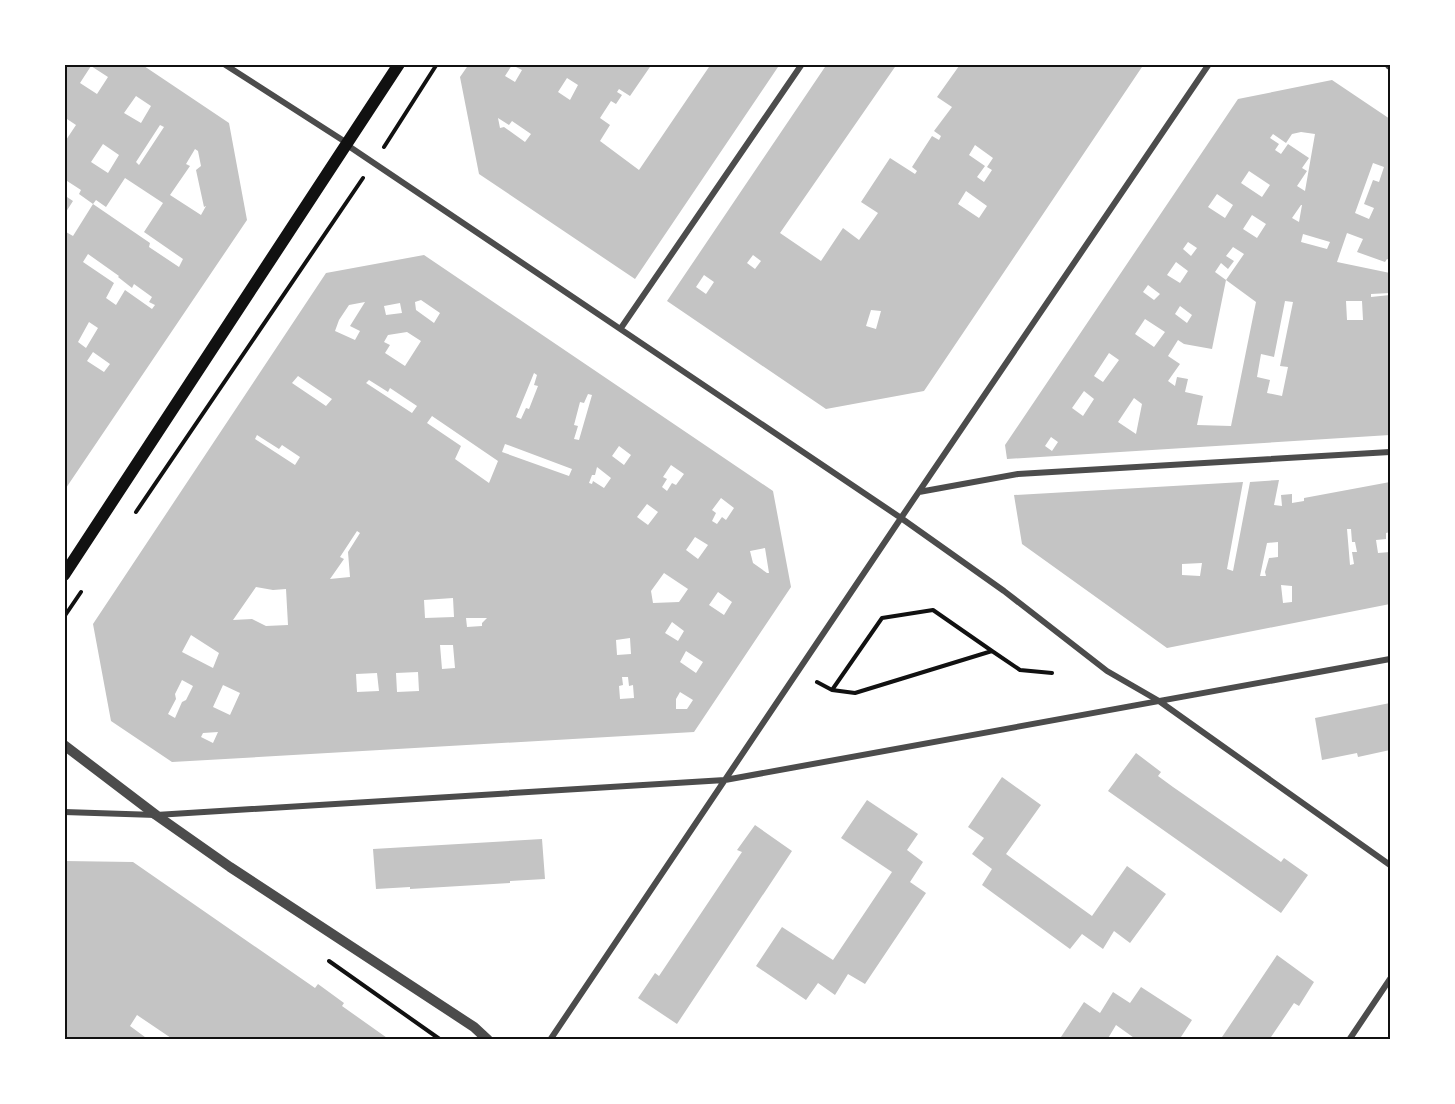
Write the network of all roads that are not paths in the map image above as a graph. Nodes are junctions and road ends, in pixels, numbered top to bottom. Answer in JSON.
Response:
{"nodes":[{"id":1,"x":224,"y":64,"type":"edge"},
{"id":2,"x":399,"y":64,"type":"edge"},
{"id":3,"x":802,"y":64,"type":"edge"},
{"id":4,"x":1209,"y":64,"type":"edge"},
{"id":5,"x":347,"y":143,"type":"junction"},
{"id":6,"x":621,"y":328,"type":"junction"},
{"id":7,"x":1390,"y":452,"type":"edge"},
{"id":8,"x":919,"y":492,"type":"junction"},
{"id":9,"x":901,"y":518,"type":"junction"},
{"id":10,"x":64,"y":575,"type":"edge"},
{"id":11,"x":1390,"y":659,"type":"edge"},
{"id":12,"x":1159,"y":701,"type":"junction"},
{"id":13,"x":64,"y":746,"type":"edge"},
{"id":14,"x":725,"y":780,"type":"junction"},
{"id":15,"x":64,"y":812,"type":"edge"},
{"id":16,"x":156,"y":815,"type":"junction"},
{"id":17,"x":1390,"y":865,"type":"edge"},
{"id":18,"x":1390,"y":979,"type":"edge"},
{"id":19,"x":488,"y":1040,"type":"edge"},
{"id":20,"x":550,"y":1040,"type":"edge"},
{"id":21,"x":1349,"y":1040,"type":"edge"}],
"edges":[{"from":1,"to":5,"type":"street"},
{"from":2,"to":5,"type":"main road"},
{"from":3,"to":6,"type":"street"},
{"from":4,"to":8,"type":"street"},
{"from":5,"to":6,"type":"street"},
{"from":5,"to":10,"type":"main road"},
{"from":6,"to":9,"type":"street"},
{"from":7,"to":8,"type":"street"},
{"from":8,"to":9,"type":"street"},
{"from":9,"to":12,"type":"street"},
{"from":9,"to":14,"type":"street"},
{"from":11,"to":12,"type":"street"},
{"from":12,"to":14,"type":"street"},
{"from":12,"to":17,"type":"street"},
{"from":13,"to":16,"type":"street"},
{"from":14,"to":16,"type":"street"},
{"from":14,"to":20,"type":"street"},
{"from":15,"to":16,"type":"street"},
{"from":16,"to":19,"type":"street"},
{"from":18,"to":21,"type":"street"}]}
